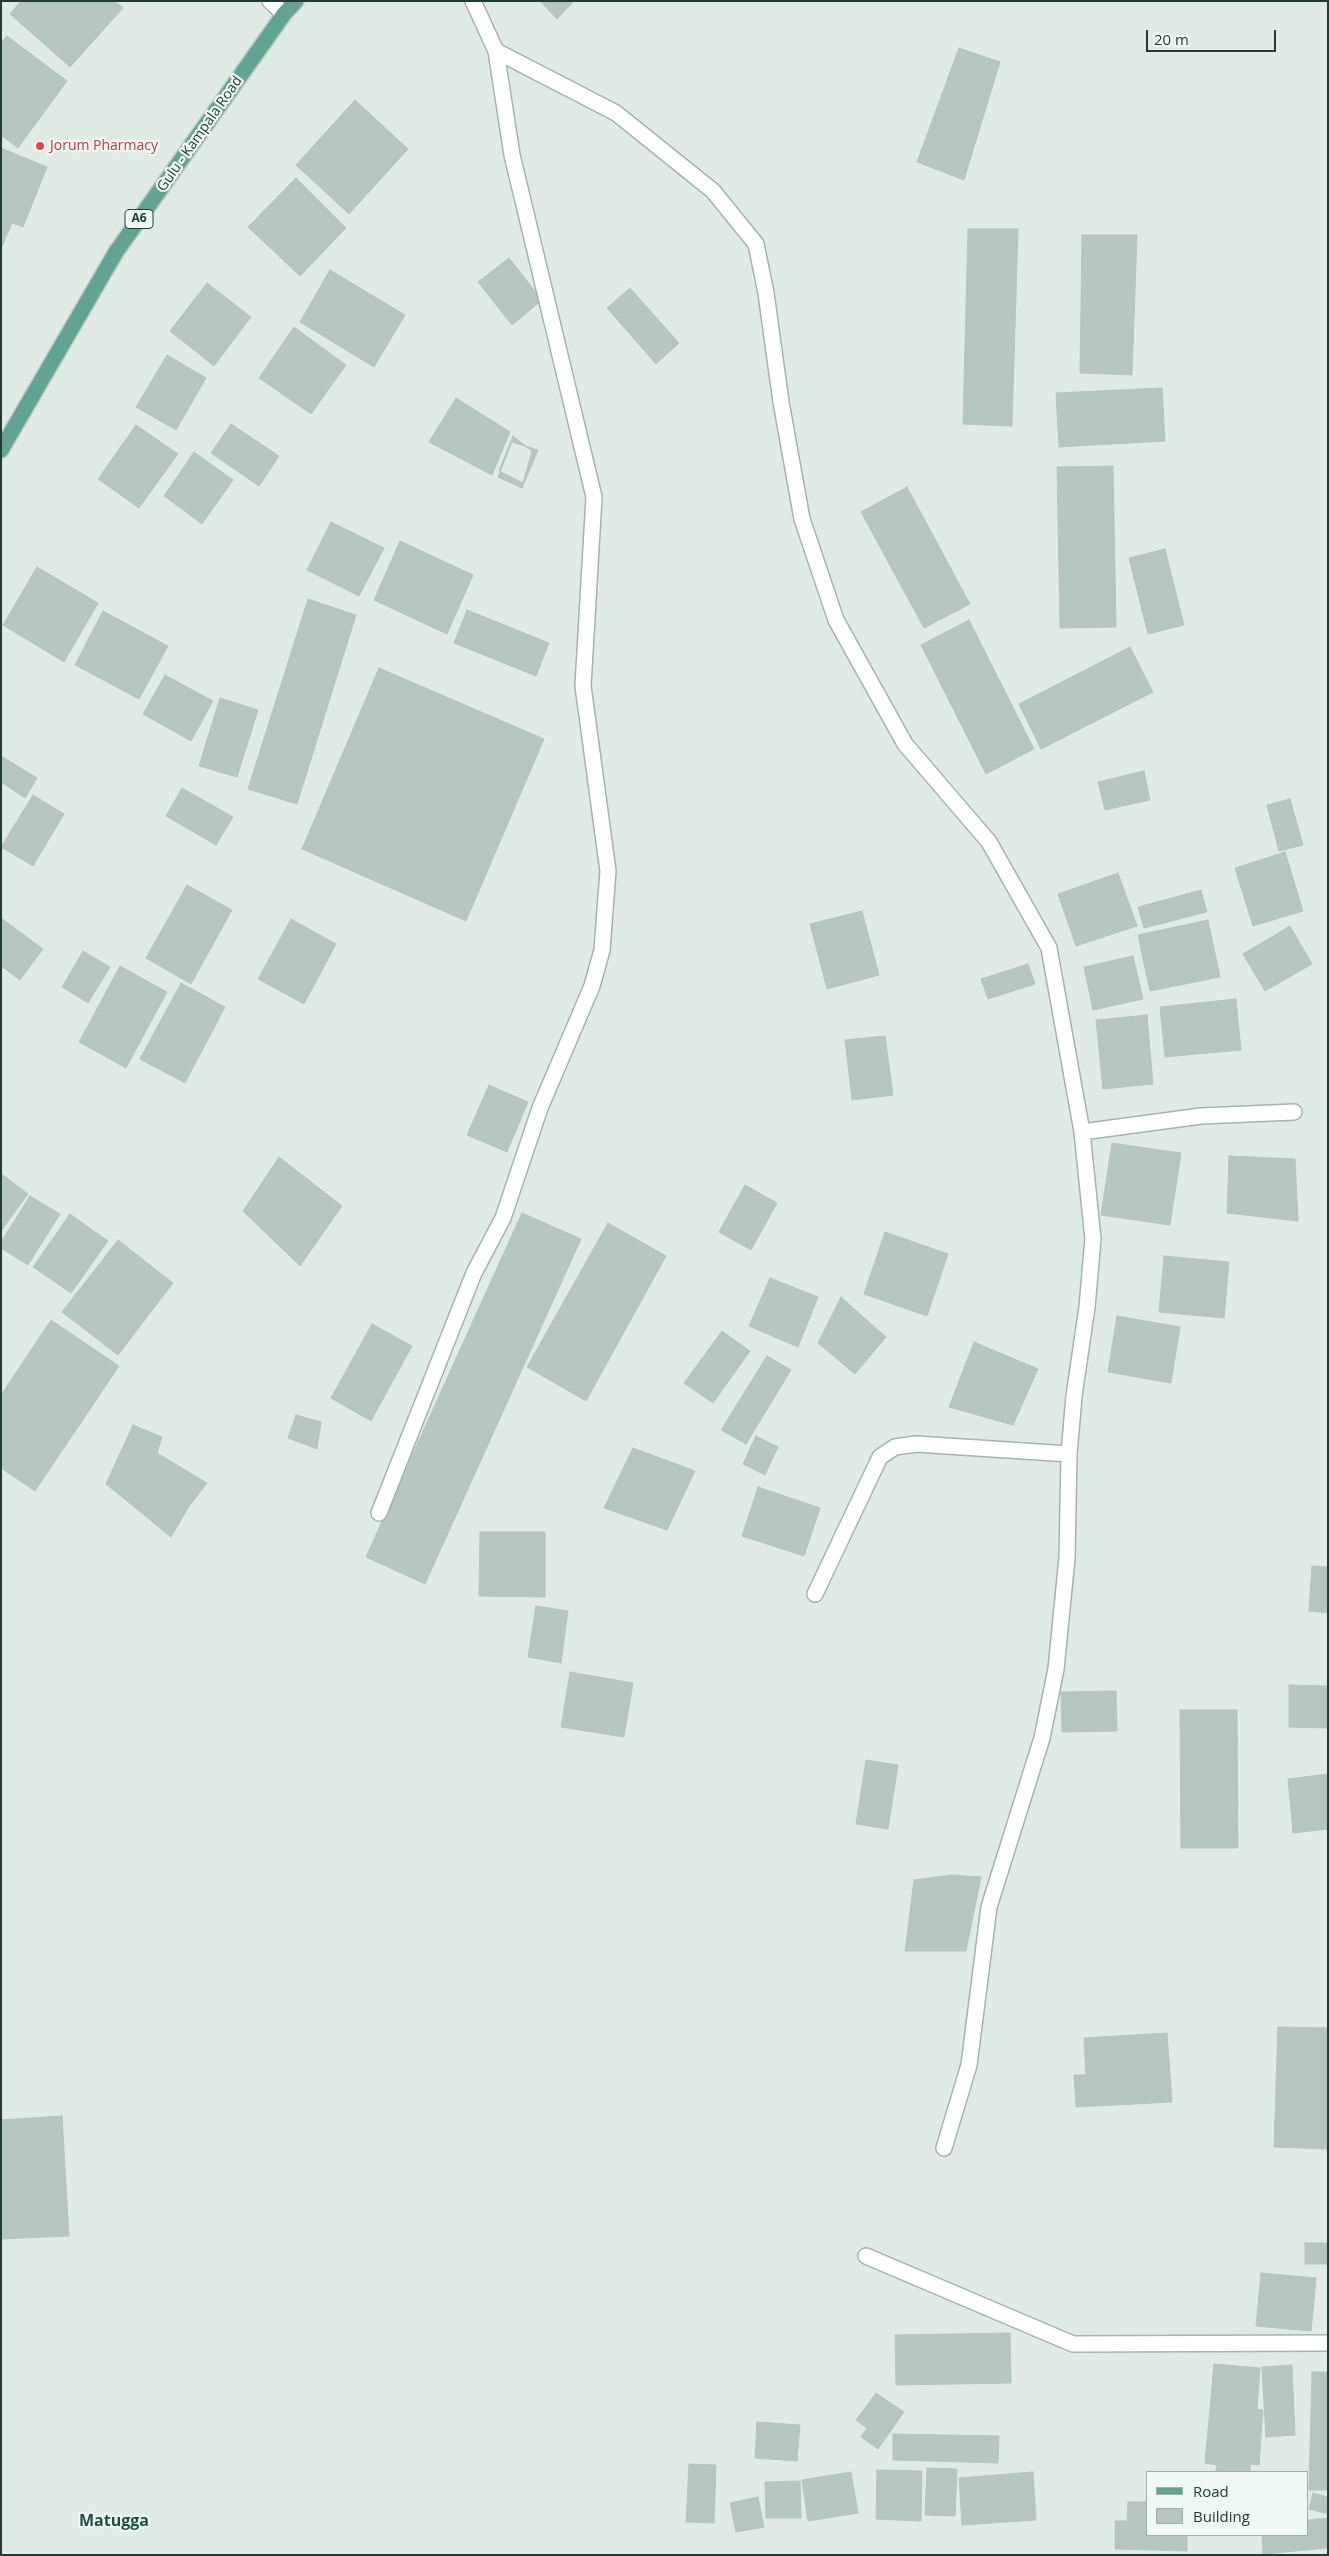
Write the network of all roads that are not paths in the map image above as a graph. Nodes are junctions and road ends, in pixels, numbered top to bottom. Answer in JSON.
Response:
{"nodes":[{"id":1,"x":270,"y":1,"type":"edge"},
{"id":2,"x":296,"y":1,"type":"edge"},
{"id":3,"x":472,"y":1,"type":"edge"},
{"id":4,"x":284,"y":14,"type":"junction"},
{"id":5,"x":496,"y":51,"type":"junction"},
{"id":6,"x":1,"y":450,"type":"edge"},
{"id":7,"x":1294,"y":1112,"type":"dead end"},
{"id":8,"x":1082,"y":1132,"type":"junction"},
{"id":9,"x":1069,"y":1454,"type":"junction"},
{"id":10,"x":379,"y":1514,"type":"dead end"},
{"id":11,"x":815,"y":1594,"type":"dead end"},
{"id":12,"x":944,"y":2148,"type":"dead end"},
{"id":13,"x":866,"y":2256,"type":"dead end"},
{"id":14,"x":1328,"y":2343,"type":"edge"}],
"edges":[{"from":1,"to":4,"type":"street"},
{"from":2,"to":4,"type":"main road","name":"Gulu - Kampala Road","number":"A6"},
{"from":3,"to":5,"type":"street"},
{"from":4,"to":6,"type":"main road","name":"Gulu - Kampala Road","number":"A6"},
{"from":5,"to":8,"type":"street"},
{"from":5,"to":10,"type":"street"},
{"from":7,"to":8,"type":"street"},
{"from":8,"to":9,"type":"street"},
{"from":9,"to":11,"type":"street"},
{"from":9,"to":12,"type":"street"},
{"from":13,"to":14,"type":"street"}]}
